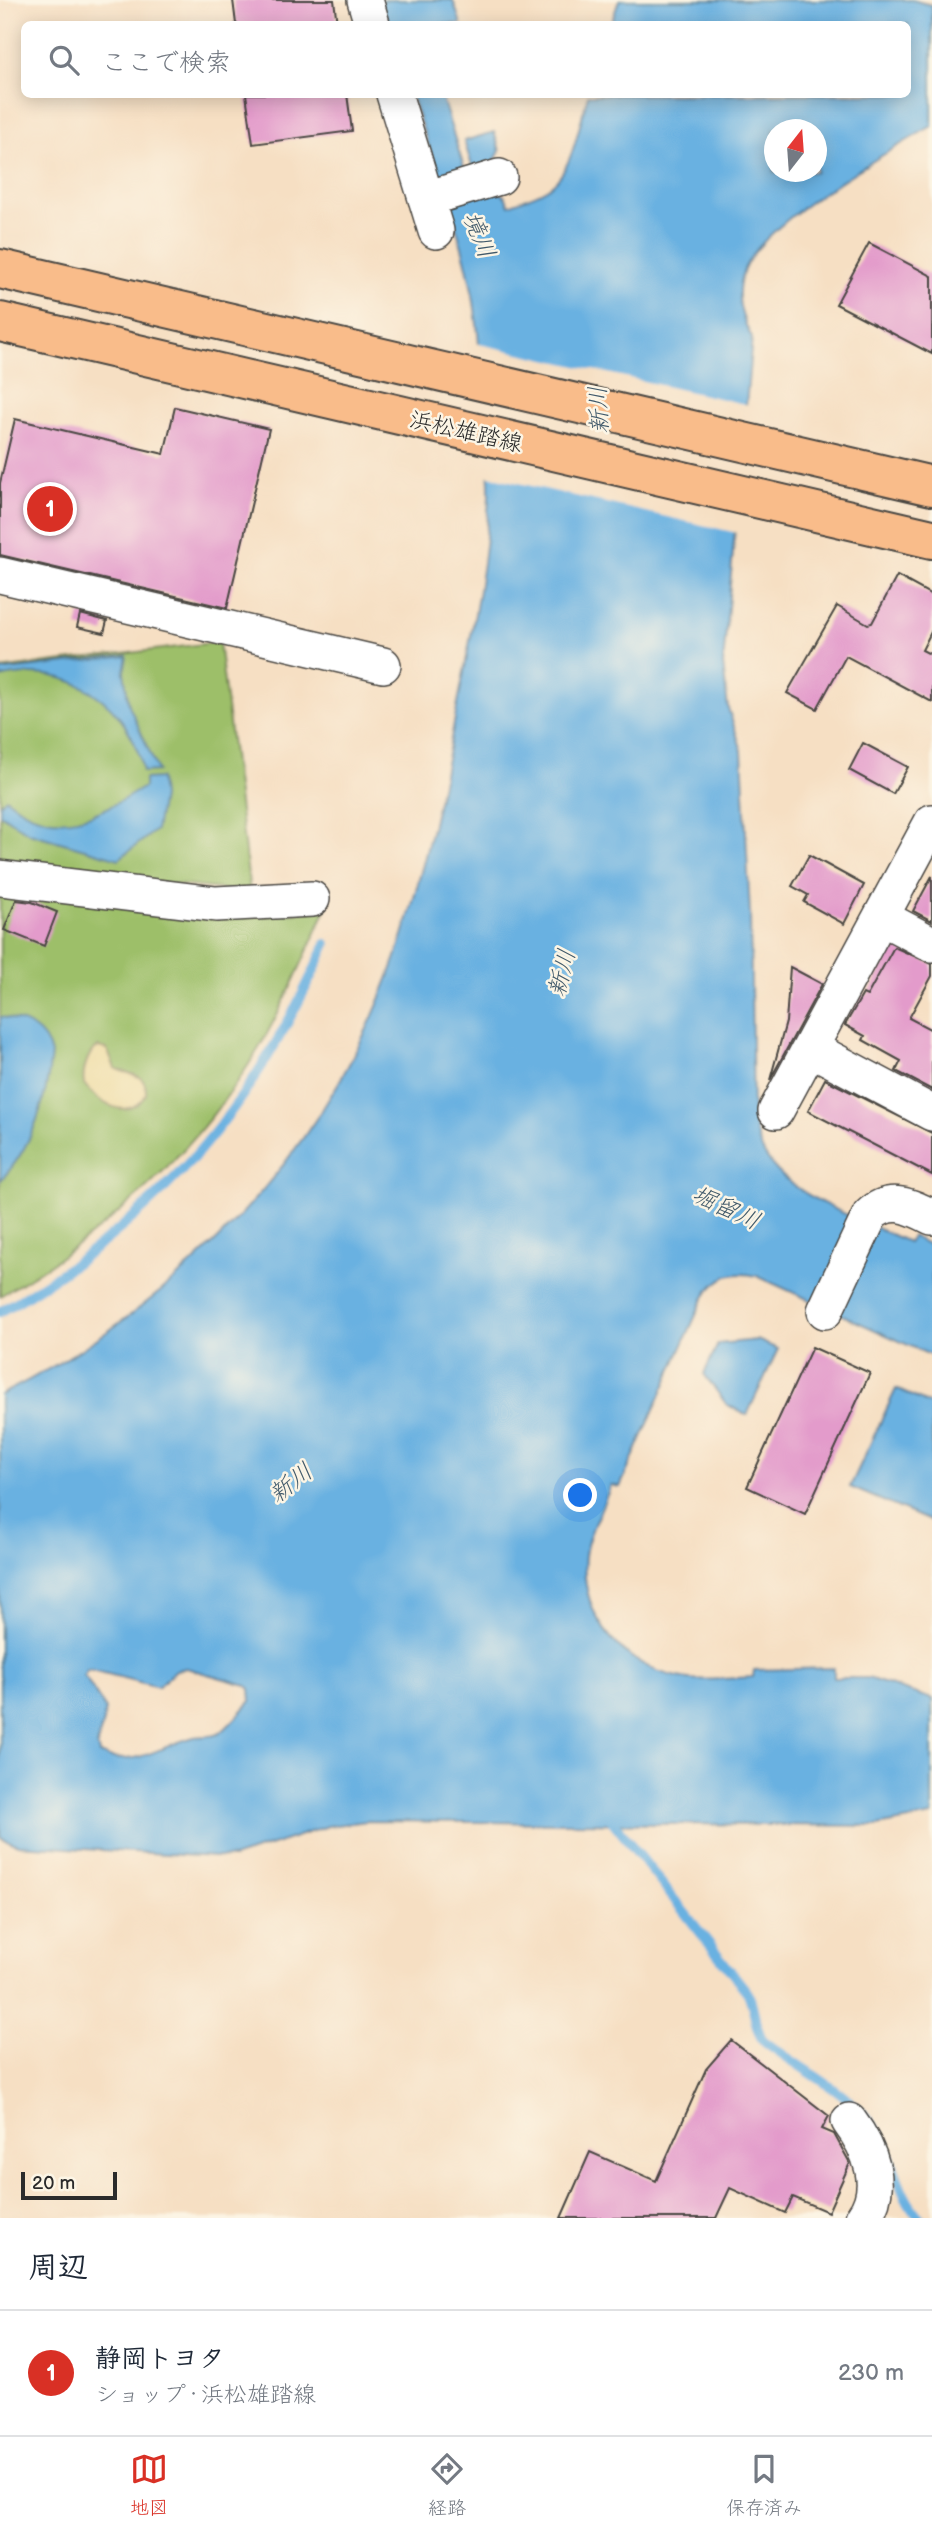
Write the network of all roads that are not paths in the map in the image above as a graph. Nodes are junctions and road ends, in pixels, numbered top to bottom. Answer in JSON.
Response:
{"nodes":[{"id":1,"x":365,"y":0,"type":"edge"},
{"id":2,"x":371,"y":21,"type":"edge"},
{"id":3,"x":395,"y":98,"type":"edge"},
{"id":4,"x":499,"y":177,"type":"dead end"},
{"id":5,"x":0,"y":269,"type":"edge"},
{"id":6,"x":0,"y":322,"type":"edge"},
{"id":7,"x":932,"y":486,"type":"edge"},
{"id":8,"x":932,"y":539,"type":"edge"},
{"id":9,"x":0,"y":575,"type":"edge"},
{"id":10,"x":383,"y":665,"type":"dead end"},
{"id":11,"x":932,"y":822,"type":"edge"},
{"id":12,"x":0,"y":878,"type":"edge"},
{"id":13,"x":312,"y":899,"type":"dead end"},
{"id":14,"x":881,"y":917,"type":"junction"},
{"id":15,"x":932,"y":944,"type":"edge"},
{"id":16,"x":810,"y":1048,"type":"junction"},
{"id":17,"x":776,"y":1111,"type":"dead end"},
{"id":18,"x":932,"y":1113,"type":"edge"},
{"id":19,"x":932,"y":1217,"type":"edge"},
{"id":20,"x":825,"y":1311,"type":"dead end"},
{"id":21,"x":849,"y":2121,"type":"dead end"},
{"id":22,"x":863,"y":2218,"type":"edge"}],
"edges":[{"from":1,"to":2,"type":"street"},
{"from":3,"to":4,"type":"street"},
{"from":5,"to":7,"type":"main road"},
{"from":6,"to":8,"type":"main road","name":"浜松雄踏線"},
{"from":9,"to":10,"type":"street"},
{"from":11,"to":14,"type":"street"},
{"from":12,"to":13,"type":"street"},
{"from":14,"to":15,"type":"street"},
{"from":14,"to":16,"type":"street"},
{"from":16,"to":17,"type":"street"},
{"from":16,"to":18,"type":"street"},
{"from":19,"to":20,"type":"street"},
{"from":21,"to":22,"type":"street"}]}
